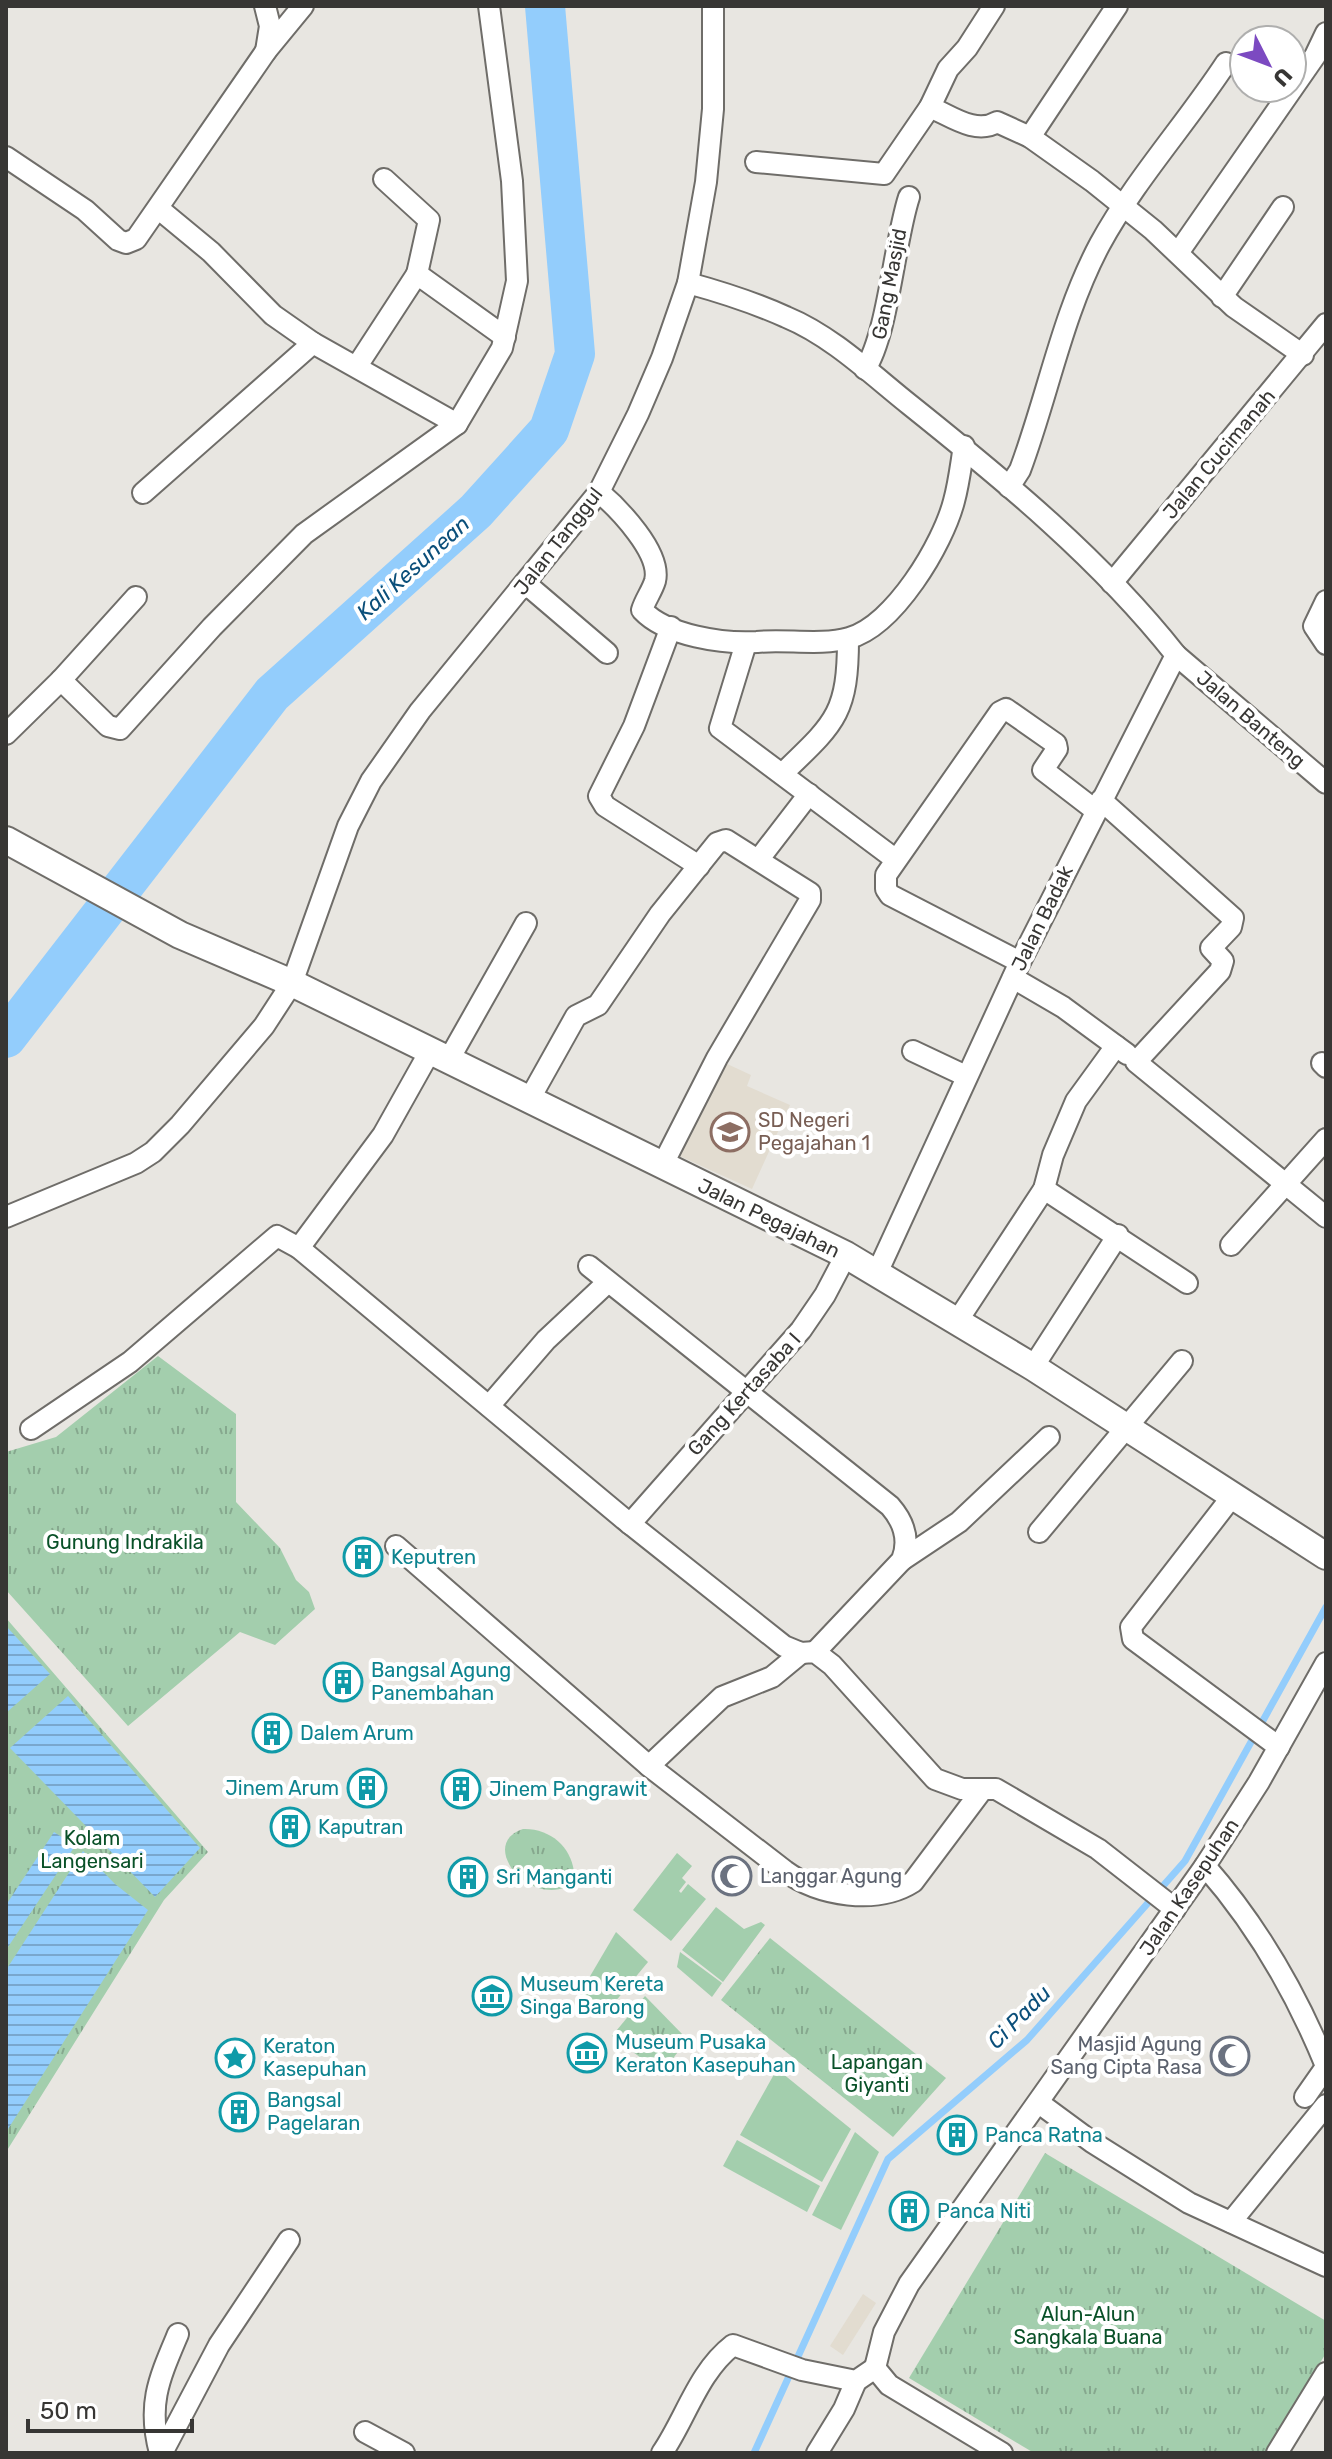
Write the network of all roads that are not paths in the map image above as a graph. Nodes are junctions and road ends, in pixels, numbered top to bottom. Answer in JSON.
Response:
{"nodes":[{"id":1,"x":265,"y":6,"type":"edge"},
{"id":2,"x":303,"y":6,"type":"edge"},
{"id":3,"x":489,"y":6,"type":"edge"},
{"id":4,"x":713,"y":6,"type":"edge"},
{"id":5,"x":994,"y":6,"type":"edge"},
{"id":6,"x":1117,"y":6,"type":"edge"},
{"id":7,"x":1326,"y":33,"type":"edge"},
{"id":8,"x":266,"y":51,"type":"junction"},
{"id":9,"x":1226,"y":63,"type":"dead end"},
{"id":10,"x":930,"y":107,"type":"junction"},
{"id":11,"x":1030,"y":137,"type":"junction"},
{"id":12,"x":6,"y":157,"type":"edge"},
{"id":13,"x":756,"y":162,"type":"dead end"},
{"id":14,"x":384,"y":179,"type":"dead end"},
{"id":15,"x":909,"y":197,"type":"dead end"},
{"id":16,"x":1122,"y":206,"type":"junction"},
{"id":17,"x":1283,"y":207,"type":"dead end"},
{"id":18,"x":159,"y":209,"type":"junction"},
{"id":19,"x":1178,"y":253,"type":"junction"},
{"id":20,"x":417,"y":274,"type":"junction"},
{"id":21,"x":688,"y":283,"type":"junction"},
{"id":22,"x":1222,"y":297,"type":"junction"},
{"id":23,"x":1326,"y":324,"type":"edge"},
{"id":24,"x":505,"y":337,"type":"junction"},
{"id":25,"x":313,"y":343,"type":"junction"},
{"id":26,"x":1303,"y":355,"type":"junction"},
{"id":27,"x":357,"y":366,"type":"junction"},
{"id":28,"x":865,"y":369,"type":"junction"},
{"id":29,"x":457,"y":424,"type":"junction"},
{"id":30,"x":964,"y":446,"type":"junction"},
{"id":31,"x":1009,"y":487,"type":"junction"},
{"id":32,"x":599,"y":492,"type":"junction"},
{"id":33,"x":143,"y":493,"type":"dead end"},
{"id":34,"x":525,"y":583,"type":"junction"},
{"id":35,"x":1112,"y":583,"type":"junction"},
{"id":36,"x":136,"y":597,"type":"dead end"},
{"id":37,"x":1326,"y":601,"type":"edge"},
{"id":38,"x":671,"y":627,"type":"junction"},
{"id":39,"x":848,"y":639,"type":"junction"},
{"id":40,"x":746,"y":643,"type":"junction"},
{"id":41,"x":1326,"y":644,"type":"edge"},
{"id":42,"x":607,"y":653,"type":"dead end"},
{"id":43,"x":1176,"y":655,"type":"junction"},
{"id":44,"x":61,"y":680,"type":"junction"},
{"id":45,"x":6,"y":734,"type":"edge"},
{"id":46,"x":783,"y":773,"type":"junction"},
{"id":47,"x":1326,"y":783,"type":"edge"},
{"id":48,"x":809,"y":794,"type":"junction"},
{"id":49,"x":1098,"y":805,"type":"junction"},
{"id":50,"x":6,"y":840,"type":"edge"},
{"id":51,"x":759,"y":859,"type":"junction"},
{"id":52,"x":895,"y":859,"type":"junction"},
{"id":53,"x":699,"y":866,"type":"junction"},
{"id":54,"x":526,"y":923,"type":"dead end"},
{"id":55,"x":1016,"y":970,"type":"junction"},
{"id":56,"x":292,"y":983,"type":"junction"},
{"id":57,"x":1116,"y":1046,"type":"junction"},
{"id":58,"x":913,"y":1051,"type":"dead end"},
{"id":59,"x":438,"y":1057,"type":"junction"},
{"id":60,"x":1136,"y":1062,"type":"junction"},
{"id":61,"x":966,"y":1076,"type":"junction"},
{"id":62,"x":529,"y":1100,"type":"junction"},
{"id":63,"x":1326,"y":1139,"type":"edge"},
{"id":64,"x":662,"y":1166,"type":"junction"},
{"id":65,"x":1286,"y":1184,"type":"junction"},
{"id":66,"x":1044,"y":1189,"type":"junction"},
{"id":67,"x":6,"y":1217,"type":"edge"},
{"id":68,"x":1326,"y":1217,"type":"edge"},
{"id":69,"x":1118,"y":1235,"type":"junction"},
{"id":70,"x":1231,"y":1245,"type":"dead end"},
{"id":71,"x":299,"y":1248,"type":"junction"},
{"id":72,"x":846,"y":1255,"type":"junction"},
{"id":73,"x":589,"y":1266,"type":"dead end"},
{"id":74,"x":877,"y":1273,"type":"junction"},
{"id":75,"x":608,"y":1282,"type":"junction"},
{"id":76,"x":1187,"y":1283,"type":"dead end"},
{"id":77,"x":958,"y":1320,"type":"junction"},
{"id":78,"x":1182,"y":1361,"type":"dead end"},
{"id":79,"x":1033,"y":1367,"type":"junction"},
{"id":80,"x":747,"y":1394,"type":"junction"},
{"id":81,"x":489,"y":1406,"type":"junction"},
{"id":82,"x":1126,"y":1426,"type":"junction"},
{"id":83,"x":31,"y":1429,"type":"dead end"},
{"id":84,"x":1049,"y":1437,"type":"dead end"},
{"id":85,"x":1234,"y":1494,"type":"junction"},
{"id":86,"x":630,"y":1524,"type":"junction"},
{"id":87,"x":1039,"y":1532,"type":"dead end"},
{"id":88,"x":396,"y":1546,"type":"dead end"},
{"id":89,"x":1326,"y":1556,"type":"edge"},
{"id":90,"x":902,"y":1560,"type":"junction"},
{"id":91,"x":808,"y":1652,"type":"junction"},
{"id":92,"x":1326,"y":1663,"type":"edge"},
{"id":93,"x":1268,"y":1739,"type":"junction"},
{"id":94,"x":649,"y":1766,"type":"junction"},
{"id":95,"x":982,"y":1790,"type":"junction"},
{"id":96,"x":1205,"y":1866,"type":"junction"},
{"id":97,"x":1170,"y":1905,"type":"junction"},
{"id":98,"x":1326,"y":2067,"type":"edge"},
{"id":99,"x":1305,"y":2097,"type":"dead end"},
{"id":100,"x":1039,"y":2103,"type":"junction"},
{"id":101,"x":1326,"y":2105,"type":"edge"},
{"id":102,"x":1231,"y":2222,"type":"junction"},
{"id":103,"x":289,"y":2240,"type":"dead end"},
{"id":104,"x":1326,"y":2266,"type":"edge"},
{"id":105,"x":178,"y":2334,"type":"dead end"},
{"id":106,"x":875,"y":2368,"type":"junction"},
{"id":107,"x":1326,"y":2373,"type":"edge"},
{"id":108,"x":856,"y":2381,"type":"junction"},
{"id":109,"x":365,"y":2432,"type":"dead end"},
{"id":110,"x":161,"y":2453,"type":"edge"},
{"id":111,"x":404,"y":2453,"type":"edge"},
{"id":112,"x":662,"y":2453,"type":"edge"},
{"id":113,"x":817,"y":2453,"type":"edge"},
{"id":114,"x":1002,"y":2453,"type":"edge"},
{"id":115,"x":1277,"y":2453,"type":"edge"}],
"edges":[{"from":1,"to":8,"type":"street"},
{"from":2,"to":8,"type":"street"},
{"from":3,"to":24,"type":"street"},
{"from":4,"to":21,"type":"street","name":"Jalan Tanggul"},
{"from":5,"to":10,"type":"street"},
{"from":6,"to":11,"type":"street"},
{"from":7,"to":19,"type":"street"},
{"from":8,"to":18,"type":"street"},
{"from":9,"to":16,"type":"street"},
{"from":10,"to":11,"type":"street"},
{"from":10,"to":13,"type":"street"},
{"from":11,"to":16,"type":"street"},
{"from":12,"to":18,"type":"street"},
{"from":14,"to":20,"type":"street"},
{"from":15,"to":28,"type":"street","name":"Gang Masjid"},
{"from":16,"to":19,"type":"street"},
{"from":16,"to":31,"type":"street"},
{"from":17,"to":22,"type":"street"},
{"from":18,"to":25,"type":"street"},
{"from":19,"to":22,"type":"street"},
{"from":20,"to":24,"type":"street"},
{"from":20,"to":27,"type":"street"},
{"from":21,"to":28,"type":"street"},
{"from":21,"to":32,"type":"street","name":"Jalan Tanggul"},
{"from":22,"to":26,"type":"street"},
{"from":23,"to":26,"type":"street","name":"Jalan Cucimanah"},
{"from":24,"to":29,"type":"street"},
{"from":25,"to":27,"type":"street"},
{"from":25,"to":33,"type":"street"},
{"from":26,"to":35,"type":"street","name":"Jalan Cucimanah"},
{"from":27,"to":29,"type":"street"},
{"from":28,"to":30,"type":"street"},
{"from":29,"to":44,"type":"street"},
{"from":30,"to":31,"type":"street"},
{"from":30,"to":39,"type":"street"},
{"from":31,"to":35,"type":"street"},
{"from":32,"to":34,"type":"street","name":"Jalan Tanggul"},
{"from":32,"to":38,"type":"street"},
{"from":34,"to":42,"type":"street"},
{"from":34,"to":56,"type":"street","name":"Jalan Tanggul"},
{"from":35,"to":43,"type":"street"},
{"from":36,"to":44,"type":"street"},
{"from":37,"to":41,"type":"street"},
{"from":38,"to":40,"type":"street"},
{"from":38,"to":53,"type":"street"},
{"from":39,"to":40,"type":"street"},
{"from":39,"to":46,"type":"street"},
{"from":40,"to":46,"type":"street"},
{"from":43,"to":47,"type":"street","name":"Jalan Banteng"},
{"from":43,"to":49,"type":"street","name":"Jalan Badak"},
{"from":44,"to":45,"type":"street"},
{"from":46,"to":48,"type":"street"},
{"from":48,"to":51,"type":"street"},
{"from":48,"to":52,"type":"street"},
{"from":49,"to":52,"type":"street"},
{"from":49,"to":55,"type":"street","name":"Jalan Badak"},
{"from":49,"to":60,"type":"street"},
{"from":50,"to":56,"type":"street","name":"Jalan Pegajahan"},
{"from":51,"to":53,"type":"street"},
{"from":51,"to":64,"type":"street"},
{"from":52,"to":55,"type":"street"},
{"from":53,"to":62,"type":"street"},
{"from":54,"to":59,"type":"street"},
{"from":55,"to":57,"type":"street"},
{"from":55,"to":61,"type":"street","name":"Jalan Badak"},
{"from":56,"to":59,"type":"street","name":"Jalan Pegajahan"},
{"from":56,"to":67,"type":"street","name":"Jalan Tanggul"},
{"from":57,"to":60,"type":"street"},
{"from":57,"to":66,"type":"street"},
{"from":58,"to":61,"type":"street"},
{"from":59,"to":62,"type":"street","name":"Jalan Pegajahan"},
{"from":59,"to":71,"type":"street"},
{"from":60,"to":65,"type":"street"},
{"from":61,"to":74,"type":"street","name":"Jalan Badak"},
{"from":62,"to":64,"type":"street","name":"Jalan Pegajahan"},
{"from":63,"to":65,"type":"street"},
{"from":64,"to":72,"type":"street","name":"Jalan Pegajahan"},
{"from":65,"to":68,"type":"street"},
{"from":65,"to":70,"type":"street"},
{"from":66,"to":69,"type":"street"},
{"from":66,"to":77,"type":"street"},
{"from":69,"to":76,"type":"street"},
{"from":69,"to":79,"type":"street"},
{"from":71,"to":81,"type":"street"},
{"from":71,"to":83,"type":"street"},
{"from":72,"to":74,"type":"street","name":"Jalan Pegajahan"},
{"from":72,"to":80,"type":"street","name":"Gang Kertasaba I"},
{"from":73,"to":75,"type":"street"},
{"from":74,"to":77,"type":"street","name":"Jalan Pegajahan"},
{"from":75,"to":80,"type":"street"},
{"from":75,"to":81,"type":"street"},
{"from":77,"to":79,"type":"street","name":"Jalan Pegajahan"},
{"from":78,"to":82,"type":"street"},
{"from":79,"to":82,"type":"street","name":"Jalan Pegajahan"},
{"from":80,"to":86,"type":"street","name":"Gang Kertasaba I"},
{"from":80,"to":90,"type":"street"},
{"from":81,"to":86,"type":"street"},
{"from":82,"to":85,"type":"street","name":"Jalan Pegajahan"},
{"from":82,"to":87,"type":"street"},
{"from":84,"to":90,"type":"street"},
{"from":85,"to":89,"type":"street","name":"Jalan Pegajahan"},
{"from":85,"to":93,"type":"street"},
{"from":86,"to":91,"type":"street"},
{"from":88,"to":94,"type":"street"},
{"from":90,"to":91,"type":"street"},
{"from":91,"to":94,"type":"street"},
{"from":91,"to":95,"type":"street"},
{"from":92,"to":93,"type":"street","name":"Jalan Kasepuhan"},
{"from":93,"to":96,"type":"street","name":"Jalan Kasepuhan"},
{"from":94,"to":95,"type":"street"},
{"from":95,"to":97,"type":"street"},
{"from":96,"to":97,"type":"street","name":"Jalan Kasepuhan"},
{"from":96,"to":98,"type":"street"},
{"from":97,"to":100,"type":"street","name":"Jalan Kasepuhan"},
{"from":98,"to":99,"type":"street"},
{"from":100,"to":102,"type":"street"},
{"from":100,"to":106,"type":"street","name":"Jalan Kasepuhan"},
{"from":101,"to":102,"type":"street"},
{"from":102,"to":104,"type":"street"},
{"from":103,"to":110,"type":"street"},
{"from":105,"to":110,"type":"street"},
{"from":106,"to":108,"type":"street"},
{"from":106,"to":114,"type":"street"},
{"from":107,"to":115,"type":"street"},
{"from":108,"to":112,"type":"street"},
{"from":108,"to":113,"type":"street"},
{"from":109,"to":111,"type":"street"}]}
